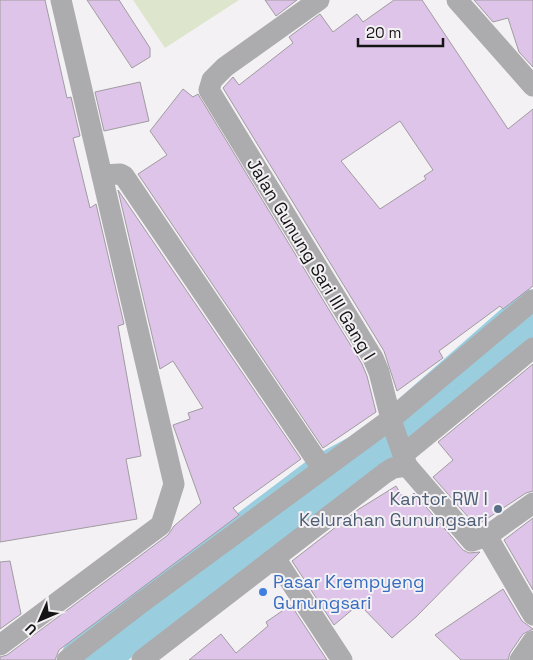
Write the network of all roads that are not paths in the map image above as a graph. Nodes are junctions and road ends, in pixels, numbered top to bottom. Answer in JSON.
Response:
{"nodes":[{"id":1,"x":61,"y":0,"type":"edge"},
{"id":2,"x":319,"y":0,"type":"edge"},
{"id":3,"x":457,"y":0,"type":"edge"},
{"id":4,"x":533,"y":86,"type":"edge"},
{"id":5,"x":102,"y":175,"type":"junction"},
{"id":6,"x":533,"y":300,"type":"edge"},
{"id":7,"x":533,"y":348,"type":"edge"},
{"id":8,"x":399,"y":441,"type":"junction"},
{"id":9,"x":322,"y":468,"type":"junction"},
{"id":10,"x":533,"y":503,"type":"edge"},
{"id":11,"x":480,"y":538,"type":"junction"},
{"id":12,"x":275,"y":558,"type":"junction"},
{"id":13,"x":533,"y":615,"type":"edge"},
{"id":14,"x":533,"y":641,"type":"edge"},
{"id":15,"x":0,"y":645,"type":"edge"},
{"id":16,"x":149,"y":658,"type":"edge"},
{"id":17,"x":67,"y":660,"type":"edge"},
{"id":18,"x":342,"y":660,"type":"edge"},
{"id":19,"x":520,"y":660,"type":"edge"}],
"edges":[{"from":1,"to":5,"type":"street"},
{"from":2,"to":8,"type":"street","name":"Jalan Gunung Sari III Gang I"},
{"from":3,"to":4,"type":"street"},
{"from":5,"to":9,"type":"street"},
{"from":5,"to":15,"type":"street"},
{"from":6,"to":8,"type":"street"},
{"from":7,"to":8,"type":"street"},
{"from":8,"to":9,"type":"street"},
{"from":8,"to":11,"type":"street"},
{"from":8,"to":12,"type":"street"},
{"from":9,"to":17,"type":"street"},
{"from":10,"to":11,"type":"street"},
{"from":11,"to":13,"type":"street"},
{"from":12,"to":16,"type":"street"},
{"from":12,"to":18,"type":"street"},
{"from":14,"to":19,"type":"street"}]}
